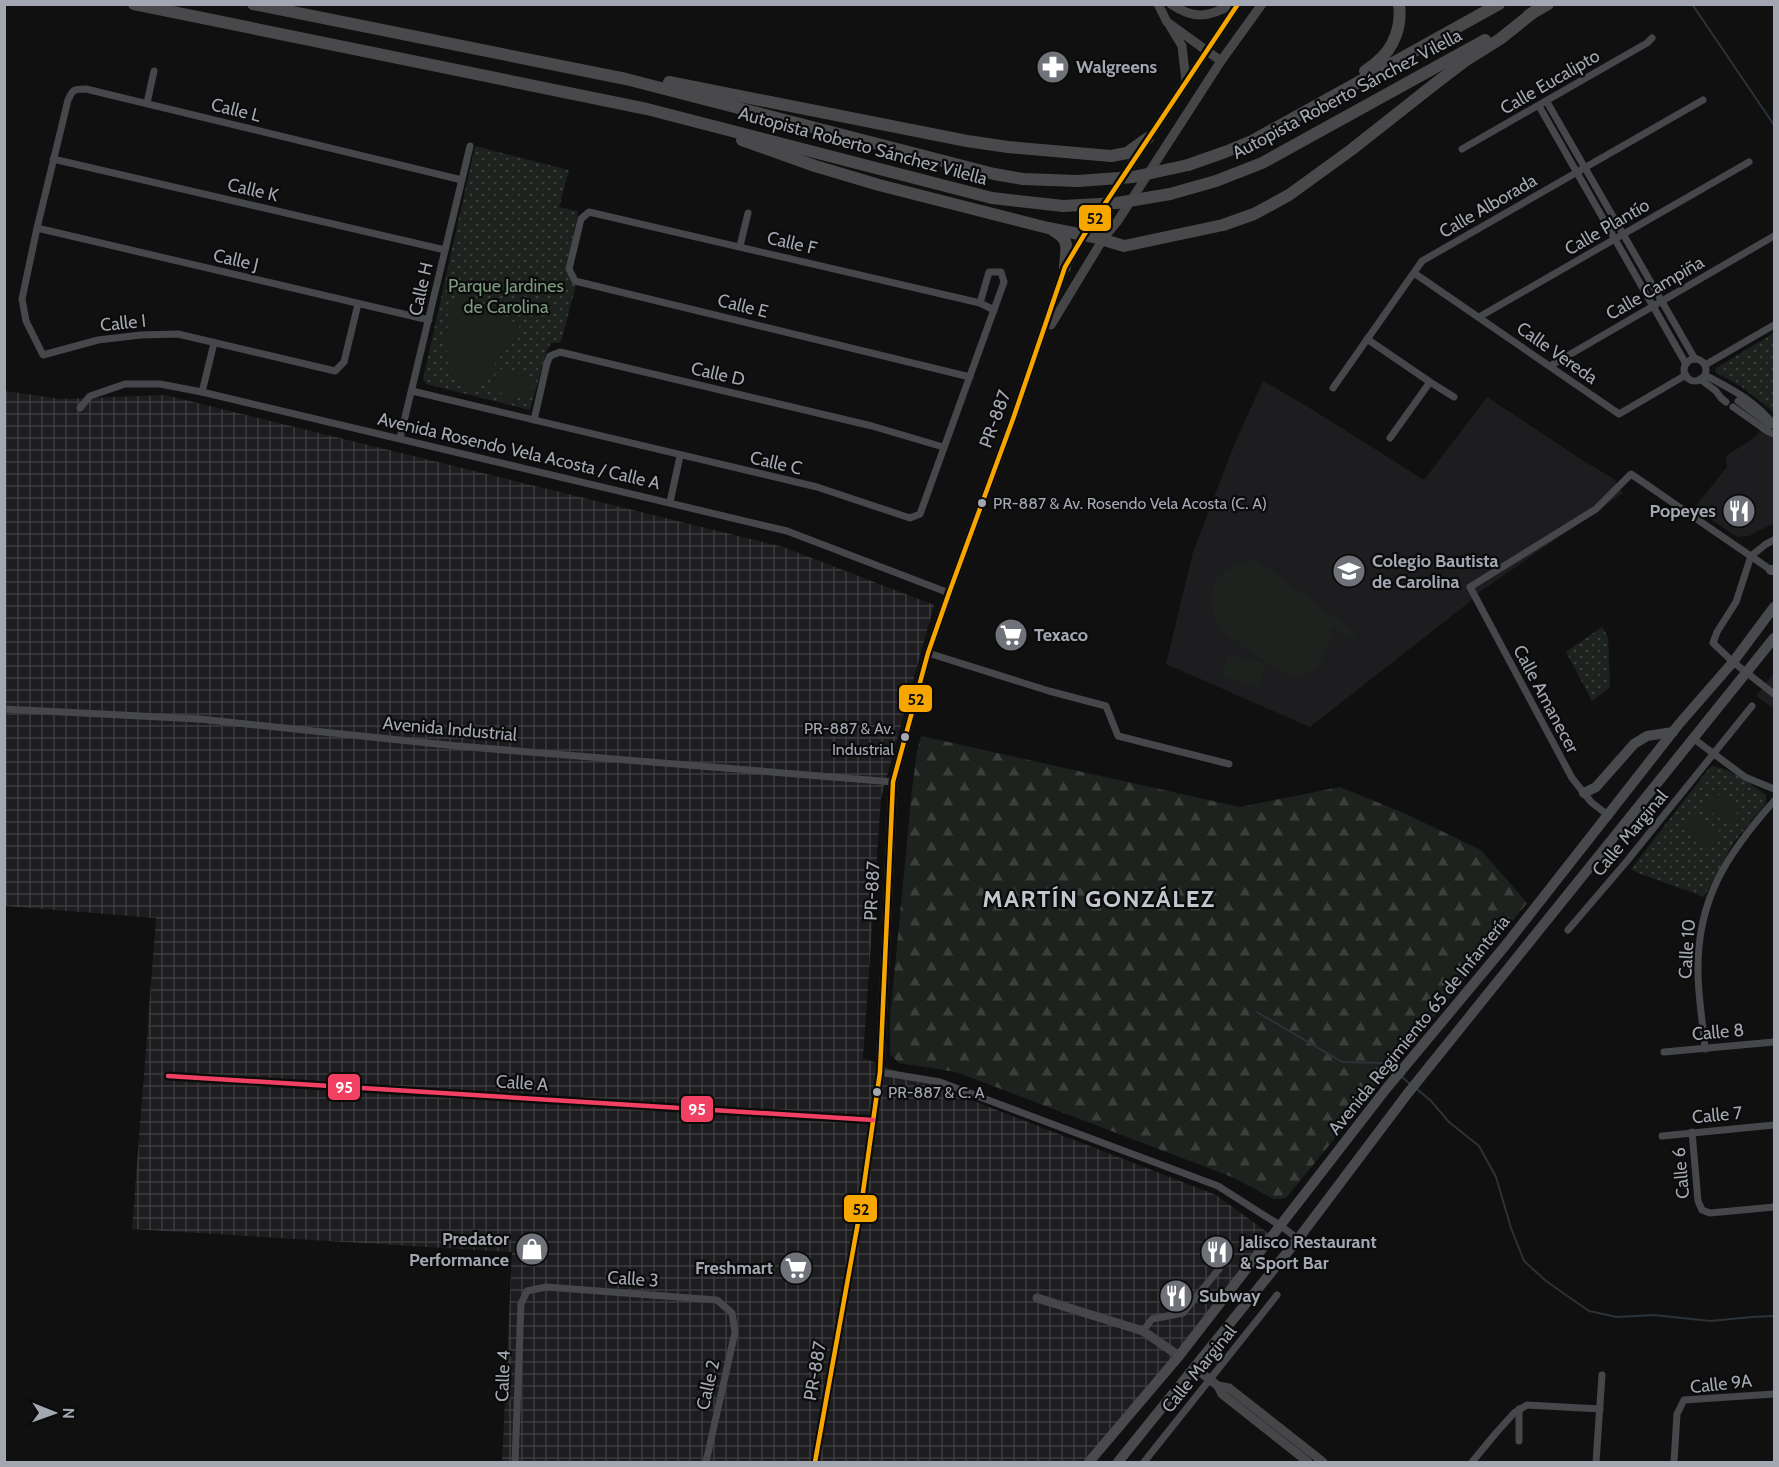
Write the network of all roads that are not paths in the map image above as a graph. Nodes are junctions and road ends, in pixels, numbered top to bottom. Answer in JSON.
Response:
{"nodes":[{"id":1,"x":134,"y":4,"type":"edge"},
{"id":2,"x":253,"y":4,"type":"edge"},
{"id":3,"x":1158,"y":4,"type":"edge"},
{"id":4,"x":1171,"y":4,"type":"edge"},
{"id":5,"x":1233,"y":4,"type":"edge"},
{"id":6,"x":1238,"y":4,"type":"edge"},
{"id":7,"x":1262,"y":4,"type":"edge"},
{"id":8,"x":1400,"y":4,"type":"edge"},
{"id":9,"x":1499,"y":4,"type":"edge"},
{"id":10,"x":1548,"y":4,"type":"edge"},
{"id":11,"x":1535,"y":11,"type":"junction"},
{"id":12,"x":1167,"y":22,"type":"junction"},
{"id":13,"x":1652,"y":38,"type":"dead end"},
{"id":14,"x":1207,"y":50,"type":"junction"},
{"id":15,"x":1221,"y":61,"type":"junction"},
{"id":16,"x":553,"y":64,"type":"junction"},
{"id":17,"x":154,"y":71,"type":"dead end"},
{"id":18,"x":1186,"y":82,"type":"junction"},
{"id":19,"x":1348,"y":87,"type":"junction"},
{"id":20,"x":1703,"y":100,"type":"dead end"},
{"id":21,"x":1547,"y":102,"type":"junction"},
{"id":22,"x":147,"y":103,"type":"junction"},
{"id":23,"x":1539,"y":106,"type":"junction"},
{"id":24,"x":680,"y":117,"type":"junction"},
{"id":25,"x":1148,"y":138,"type":"junction"},
{"id":26,"x":470,"y":146,"type":"dead end"},
{"id":27,"x":1462,"y":149,"type":"dead end"},
{"id":28,"x":53,"y":159,"type":"junction"},
{"id":29,"x":1749,"y":162,"type":"dead end"},
{"id":30,"x":1585,"y":167,"type":"junction"},
{"id":31,"x":1577,"y":172,"type":"junction"},
{"id":32,"x":462,"y":180,"type":"junction"},
{"id":33,"x":748,"y":213,"type":"dead end"},
{"id":34,"x":584,"y":217,"type":"joint"},
{"id":35,"x":37,"y":228,"type":"junction"},
{"id":36,"x":1048,"y":228,"type":"junction"},
{"id":37,"x":1624,"y":234,"type":"junction"},
{"id":38,"x":1084,"y":235,"type":"junction"},
{"id":39,"x":1774,"y":236,"type":"edge"},
{"id":40,"x":1103,"y":239,"type":"junction"},
{"id":41,"x":1616,"y":239,"type":"junction"},
{"id":42,"x":740,"y":246,"type":"junction"},
{"id":43,"x":445,"y":250,"type":"junction"},
{"id":44,"x":1065,"y":267,"type":"junction"},
{"id":45,"x":1414,"y":273,"type":"junction"},
{"id":46,"x":1662,"y":301,"type":"junction"},
{"id":47,"x":980,"y":303,"type":"junction"},
{"id":48,"x":357,"y":304,"type":"junction"},
{"id":49,"x":1654,"y":306,"type":"junction"},
{"id":50,"x":994,"y":310,"type":"junction"},
{"id":51,"x":1479,"y":317,"type":"junction"},
{"id":52,"x":429,"y":320,"type":"junction"},
{"id":53,"x":1774,"y":325,"type":"edge"},
{"id":54,"x":1367,"y":339,"type":"junction"},
{"id":55,"x":1041,"y":340,"type":"junction"},
{"id":56,"x":214,"y":343,"type":"junction"},
{"id":57,"x":1695,"y":359,"type":"junction"},
{"id":58,"x":1686,"y":364,"type":"junction"},
{"id":59,"x":1705,"y":364,"type":"junction"},
{"id":60,"x":1550,"y":366,"type":"junction"},
{"id":61,"x":1686,"y":375,"type":"junction"},
{"id":62,"x":970,"y":377,"type":"junction"},
{"id":63,"x":1702,"y":377,"type":"junction"},
{"id":64,"x":1430,"y":382,"type":"junction"},
{"id":65,"x":1727,"y":387,"type":"junction"},
{"id":66,"x":1333,"y":388,"type":"dead end"},
{"id":67,"x":412,"y":391,"type":"junction"},
{"id":68,"x":202,"y":392,"type":"junction"},
{"id":69,"x":1732,"y":395,"type":"dead end"},
{"id":70,"x":1454,"y":397,"type":"dead end"},
{"id":71,"x":1726,"y":402,"type":"dead end"},
{"id":72,"x":80,"y":408,"type":"dead end"},
{"id":73,"x":534,"y":420,"type":"junction"},
{"id":74,"x":1774,"y":427,"type":"edge"},
{"id":75,"x":1774,"y":434,"type":"edge"},
{"id":76,"x":400,"y":438,"type":"junction"},
{"id":77,"x":1390,"y":438,"type":"dead end"},
{"id":78,"x":943,"y":447,"type":"junction"},
{"id":79,"x":680,"y":456,"type":"junction"},
{"id":80,"x":670,"y":502,"type":"junction"},
{"id":81,"x":1774,"y":540,"type":"edge"},
{"id":82,"x":1751,"y":556,"type":"junction"},
{"id":83,"x":1773,"y":570,"type":"edge"},
{"id":84,"x":949,"y":593,"type":"junction"},
{"id":85,"x":1774,"y":607,"type":"edge"},
{"id":86,"x":1774,"y":638,"type":"edge"},
{"id":87,"x":928,"y":654,"type":"junction"},
{"id":88,"x":1733,"y":662,"type":"junction"},
{"id":89,"x":1747,"y":672,"type":"junction"},
{"id":90,"x":1774,"y":694,"type":"edge"},
{"id":91,"x":1752,"y":705,"type":"dead end"},
{"id":92,"x":4,"y":709,"type":"edge"},
{"id":93,"x":1673,"y":732,"type":"junction"},
{"id":94,"x":1694,"y":739,"type":"junction"},
{"id":95,"x":1714,"y":754,"type":"junction"},
{"id":96,"x":1229,"y":764,"type":"dead end"},
{"id":97,"x":893,"y":782,"type":"junction"},
{"id":98,"x":1774,"y":789,"type":"edge"},
{"id":99,"x":1584,"y":793,"type":"junction"},
{"id":100,"x":1774,"y":801,"type":"edge"},
{"id":101,"x":1609,"y":816,"type":"junction"},
{"id":102,"x":1568,"y":930,"type":"dead end"},
{"id":103,"x":1774,"y":1042,"type":"edge"},
{"id":104,"x":1705,"y":1049,"type":"junction"},
{"id":105,"x":1664,"y":1052,"type":"dead end"},
{"id":106,"x":880,"y":1072,"type":"junction"},
{"id":107,"x":168,"y":1076,"type":"dead end"},
{"id":108,"x":873,"y":1120,"type":"junction"},
{"id":109,"x":1774,"y":1125,"type":"edge"},
{"id":110,"x":1692,"y":1132,"type":"junction"},
{"id":111,"x":1662,"y":1136,"type":"dead end"},
{"id":112,"x":1774,"y":1207,"type":"edge"},
{"id":113,"x":1281,"y":1226,"type":"junction"},
{"id":114,"x":1298,"y":1239,"type":"junction"},
{"id":115,"x":1220,"y":1269,"type":"dead end"},
{"id":116,"x":527,"y":1291,"type":"joint"},
{"id":117,"x":1277,"y":1295,"type":"dead end"},
{"id":118,"x":1037,"y":1298,"type":"dead end"},
{"id":119,"x":732,"y":1313,"type":"joint"},
{"id":120,"x":1143,"y":1331,"type":"junction"},
{"id":121,"x":1179,"y":1356,"type":"junction"},
{"id":122,"x":1196,"y":1368,"type":"junction"},
{"id":123,"x":1602,"y":1374,"type":"dead end"},
{"id":124,"x":1209,"y":1379,"type":"junction"},
{"id":125,"x":1774,"y":1394,"type":"edge"},
{"id":126,"x":1519,"y":1409,"type":"junction"},
{"id":127,"x":1600,"y":1409,"type":"junction"},
{"id":128,"x":1270,"y":1426,"type":"junction"},
{"id":129,"x":1519,"y":1441,"type":"dead end"},
{"id":130,"x":1319,"y":1461,"type":"edge"},
{"id":131,"x":515,"y":1462,"type":"edge"},
{"id":132,"x":706,"y":1462,"type":"edge"},
{"id":133,"x":815,"y":1462,"type":"edge"},
{"id":134,"x":1089,"y":1462,"type":"edge"},
{"id":135,"x":1118,"y":1462,"type":"edge"},
{"id":136,"x":1144,"y":1462,"type":"edge"},
{"id":137,"x":1308,"y":1462,"type":"edge"},
{"id":138,"x":1472,"y":1462,"type":"edge"},
{"id":139,"x":1596,"y":1462,"type":"edge"},
{"id":140,"x":1674,"y":1462,"type":"edge"}],
"edges":[{"from":1,"to":24,"type":"highway","name":"Autopista Roberto Sánchez Vilella"},
{"from":2,"to":16,"type":"highway","name":"Autopista Roberto Sánchez Vilella"},
{"from":3,"to":12,"type":"street"},
{"from":4,"to":5,"type":"street"},
{"from":6,"to":14,"type":"street","name":"PR-887"},
{"from":7,"to":15,"type":"street","name":"PR-887"},
{"from":8,"to":19,"type":"highway"},
{"from":9,"to":19,"type":"highway","name":"Autopista Roberto Sánchez Vilella"},
{"from":10,"to":11,"type":"highway","name":"Autopista Roberto Sánchez Vilella"},
{"from":11,"to":24,"type":"highway","name":"Autopista Roberto Sánchez Vilella","bridge":true},
{"from":11,"to":40,"type":"highway"},
{"from":12,"to":14,"type":"street"},
{"from":12,"to":18,"type":"street"},
{"from":13,"to":21,"type":"street","name":"Calle Eucalipto"},
{"from":14,"to":15,"type":"street"},
{"from":14,"to":18,"type":"street","name":"PR-887"},
{"from":15,"to":40,"type":"street","name":"PR-887"},
{"from":16,"to":19,"type":"highway","name":"Autopista Roberto Sánchez Vilella","bridge":true},
{"from":16,"to":25,"type":"highway"},
{"from":17,"to":22,"type":"street"},
{"from":18,"to":25,"type":"street","name":"PR-887"},
{"from":20,"to":30,"type":"street","name":"Calle Alborada"},
{"from":21,"to":23,"type":"street","name":"Calle Eucalipto"},
{"from":21,"to":30,"type":"street"},
{"from":22,"to":28,"type":"street","name":"Calle L"},
{"from":22,"to":32,"type":"street","name":"Calle L"},
{"from":23,"to":27,"type":"street","name":"Calle Eucalipto"},
{"from":23,"to":31,"type":"street"},
{"from":24,"to":36,"type":"highway"},
{"from":25,"to":38,"type":"street","name":"PR-887"},
{"from":26,"to":32,"type":"street","name":"Calle H"},
{"from":28,"to":35,"type":"street","name":"Calle I"},
{"from":28,"to":43,"type":"street","name":"Calle K"},
{"from":29,"to":37,"type":"street","name":"Calle Plantío"},
{"from":30,"to":31,"type":"street","name":"Calle Alborada"},
{"from":30,"to":37,"type":"street"},
{"from":31,"to":41,"type":"street"},
{"from":31,"to":45,"type":"street","name":"Calle Alborada"},
{"from":32,"to":43,"type":"street","name":"Calle H"},
{"from":33,"to":42,"type":"street"},
{"from":34,"to":42,"type":"street","name":"Calle F"},
{"from":34,"to":62,"type":"street","name":"Calle E"},
{"from":35,"to":48,"type":"street","name":"Calle J"},
{"from":35,"to":56,"type":"street","name":"Calle I"},
{"from":36,"to":38,"type":"highway"},
{"from":36,"to":44,"type":"highway"},
{"from":37,"to":41,"type":"street","name":"Calle Plantío"},
{"from":37,"to":46,"type":"street"},
{"from":38,"to":40,"type":"highway"},
{"from":38,"to":44,"type":"street","name":"PR-887"},
{"from":39,"to":46,"type":"street","name":"Calle Campiña"},
{"from":40,"to":55,"type":"street","name":"PR-887"},
{"from":41,"to":49,"type":"street"},
{"from":41,"to":51,"type":"street","name":"Calle Plantío"},
{"from":42,"to":47,"type":"street","name":"Calle F"},
{"from":43,"to":52,"type":"street","name":"Calle H"},
{"from":44,"to":55,"type":"street","name":"PR-887"},
{"from":45,"to":51,"type":"street","name":"Calle Vereda"},
{"from":45,"to":54,"type":"street","name":"Calle Alborada"},
{"from":46,"to":49,"type":"street","name":"Calle Campiña"},
{"from":46,"to":57,"type":"street"},
{"from":47,"to":50,"type":"street","name":"Calle F"},
{"from":47,"to":50,"type":"street","name":"Calle C"},
{"from":48,"to":52,"type":"street","name":"Calle J"},
{"from":48,"to":56,"type":"street","name":"Calle I"},
{"from":49,"to":58,"type":"street"},
{"from":49,"to":60,"type":"street","name":"Calle Campiña"},
{"from":50,"to":62,"type":"street","name":"Calle C"},
{"from":51,"to":60,"type":"street","name":"Calle Vereda"},
{"from":52,"to":67,"type":"street","name":"Calle H"},
{"from":53,"to":59,"type":"street"},
{"from":54,"to":64,"type":"street"},
{"from":54,"to":66,"type":"street","name":"Calle Alborada"},
{"from":55,"to":84,"type":"street","name":"PR-887"},
{"from":56,"to":68,"type":"street"},
{"from":57,"to":58,"type":"street"},
{"from":57,"to":59,"type":"street"},
{"from":58,"to":61,"type":"street"},
{"from":59,"to":63,"type":"street"},
{"from":60,"to":61,"type":"street","name":"Calle Vereda"},
{"from":61,"to":63,"type":"street"},
{"from":62,"to":78,"type":"street","name":"Calle C"},
{"from":63,"to":65,"type":"street"},
{"from":63,"to":71,"type":"street"},
{"from":64,"to":70,"type":"street"},
{"from":64,"to":77,"type":"street"},
{"from":65,"to":69,"type":"street"},
{"from":65,"to":74,"type":"street"},
{"from":67,"to":73,"type":"street","name":"Calle C"},
{"from":67,"to":76,"type":"street","name":"Calle H"},
{"from":68,"to":72,"type":"street","name":"Avenida Rosendo Vela Acosta / Calle A"},
{"from":68,"to":76,"type":"street","name":"Avenida Rosendo Vela Acosta / Calle A"},
{"from":73,"to":78,"type":"street","name":"Calle D"},
{"from":73,"to":79,"type":"street","name":"Calle C"},
{"from":74,"to":75,"type":"street"},
{"from":76,"to":80,"type":"street","name":"Avenida Rosendo Vela Acosta / Calle A"},
{"from":78,"to":79,"type":"street","name":"Calle C"},
{"from":79,"to":80,"type":"street"},
{"from":80,"to":84,"type":"street","name":"Avenida Rosendo Vela Acosta / Calle A"},
{"from":81,"to":82,"type":"street"},
{"from":82,"to":83,"type":"street"},
{"from":82,"to":88,"type":"street"},
{"from":82,"to":99,"type":"street","name":"Calle Amanecer"},
{"from":84,"to":87,"type":"street","name":"PR-887"},
{"from":85,"to":88,"type":"main road","name":"Avenida Regimiento 65 de Infantería"},
{"from":86,"to":89,"type":"main road","name":"Avenida Regimiento 65 de Infantería"},
{"from":87,"to":96,"type":"street"},
{"from":87,"to":97,"type":"street","name":"PR-887"},
{"from":88,"to":89,"type":"street"},
{"from":88,"to":93,"type":"main road","name":"Avenida Regimiento 65 de Infantería"},
{"from":89,"to":90,"type":"street"},
{"from":89,"to":94,"type":"main road","name":"Avenida Regimiento 65 de Infantería"},
{"from":91,"to":95,"type":"street","name":"Calle Marginal"},
{"from":92,"to":97,"type":"street","name":"Avenida Industrial"},
{"from":93,"to":99,"type":"main road"},
{"from":93,"to":101,"type":"main road","name":"Avenida Regimiento 65 de Infantería"},
{"from":94,"to":95,"type":"street"},
{"from":94,"to":114,"type":"main road","name":"Avenida Regimiento 65 de Infantería"},
{"from":95,"to":98,"type":"street"},
{"from":95,"to":102,"type":"street","name":"Calle Marginal"},
{"from":97,"to":106,"type":"street","name":"PR-887"},
{"from":99,"to":101,"type":"street","name":"Calle Amanecer"},
{"from":100,"to":104,"type":"street","name":"Calle 10"},
{"from":101,"to":113,"type":"main road","name":"Avenida Regimiento 65 de Infantería"},
{"from":103,"to":104,"type":"street","name":"Calle 8"},
{"from":104,"to":105,"type":"street","name":"Calle 8"},
{"from":106,"to":108,"type":"street","name":"PR-887"},
{"from":106,"to":113,"type":"street"},
{"from":107,"to":108,"type":"street","name":"Calle A"},
{"from":108,"to":133,"type":"street","name":"PR-887"},
{"from":109,"to":110,"type":"street","name":"Calle 7"},
{"from":110,"to":111,"type":"street","name":"Calle 7"},
{"from":110,"to":112,"type":"street","name":"Calle 6"},
{"from":113,"to":114,"type":"street"},
{"from":113,"to":121,"type":"main road","name":"Avenida Regimiento 65 de Infantería"},
{"from":114,"to":122,"type":"main road","name":"Avenida Regimiento 65 de Infantería"},
{"from":115,"to":120,"type":"street"},
{"from":116,"to":119,"type":"street","name":"Calle 3"},
{"from":116,"to":131,"type":"street","name":"Calle 4"},
{"from":117,"to":124,"type":"street","name":"Calle Marginal"},
{"from":118,"to":120,"type":"street"},
{"from":119,"to":132,"type":"street","name":"Calle 2"},
{"from":120,"to":121,"type":"street"},
{"from":121,"to":134,"type":"main road","name":"Avenida Regimiento 65 de Infantería"},
{"from":122,"to":124,"type":"street"},
{"from":122,"to":135,"type":"main road","name":"Avenida Regimiento 65 de Infantería"},
{"from":123,"to":127,"type":"street"},
{"from":124,"to":128,"type":"street"},
{"from":124,"to":136,"type":"street","name":"Calle Marginal"},
{"from":125,"to":140,"type":"street","name":"Calle 9A"},
{"from":126,"to":127,"type":"street"},
{"from":126,"to":129,"type":"street"},
{"from":126,"to":138,"type":"street"},
{"from":127,"to":139,"type":"street"},
{"from":128,"to":130,"type":"street"},
{"from":128,"to":137,"type":"street"}]}
